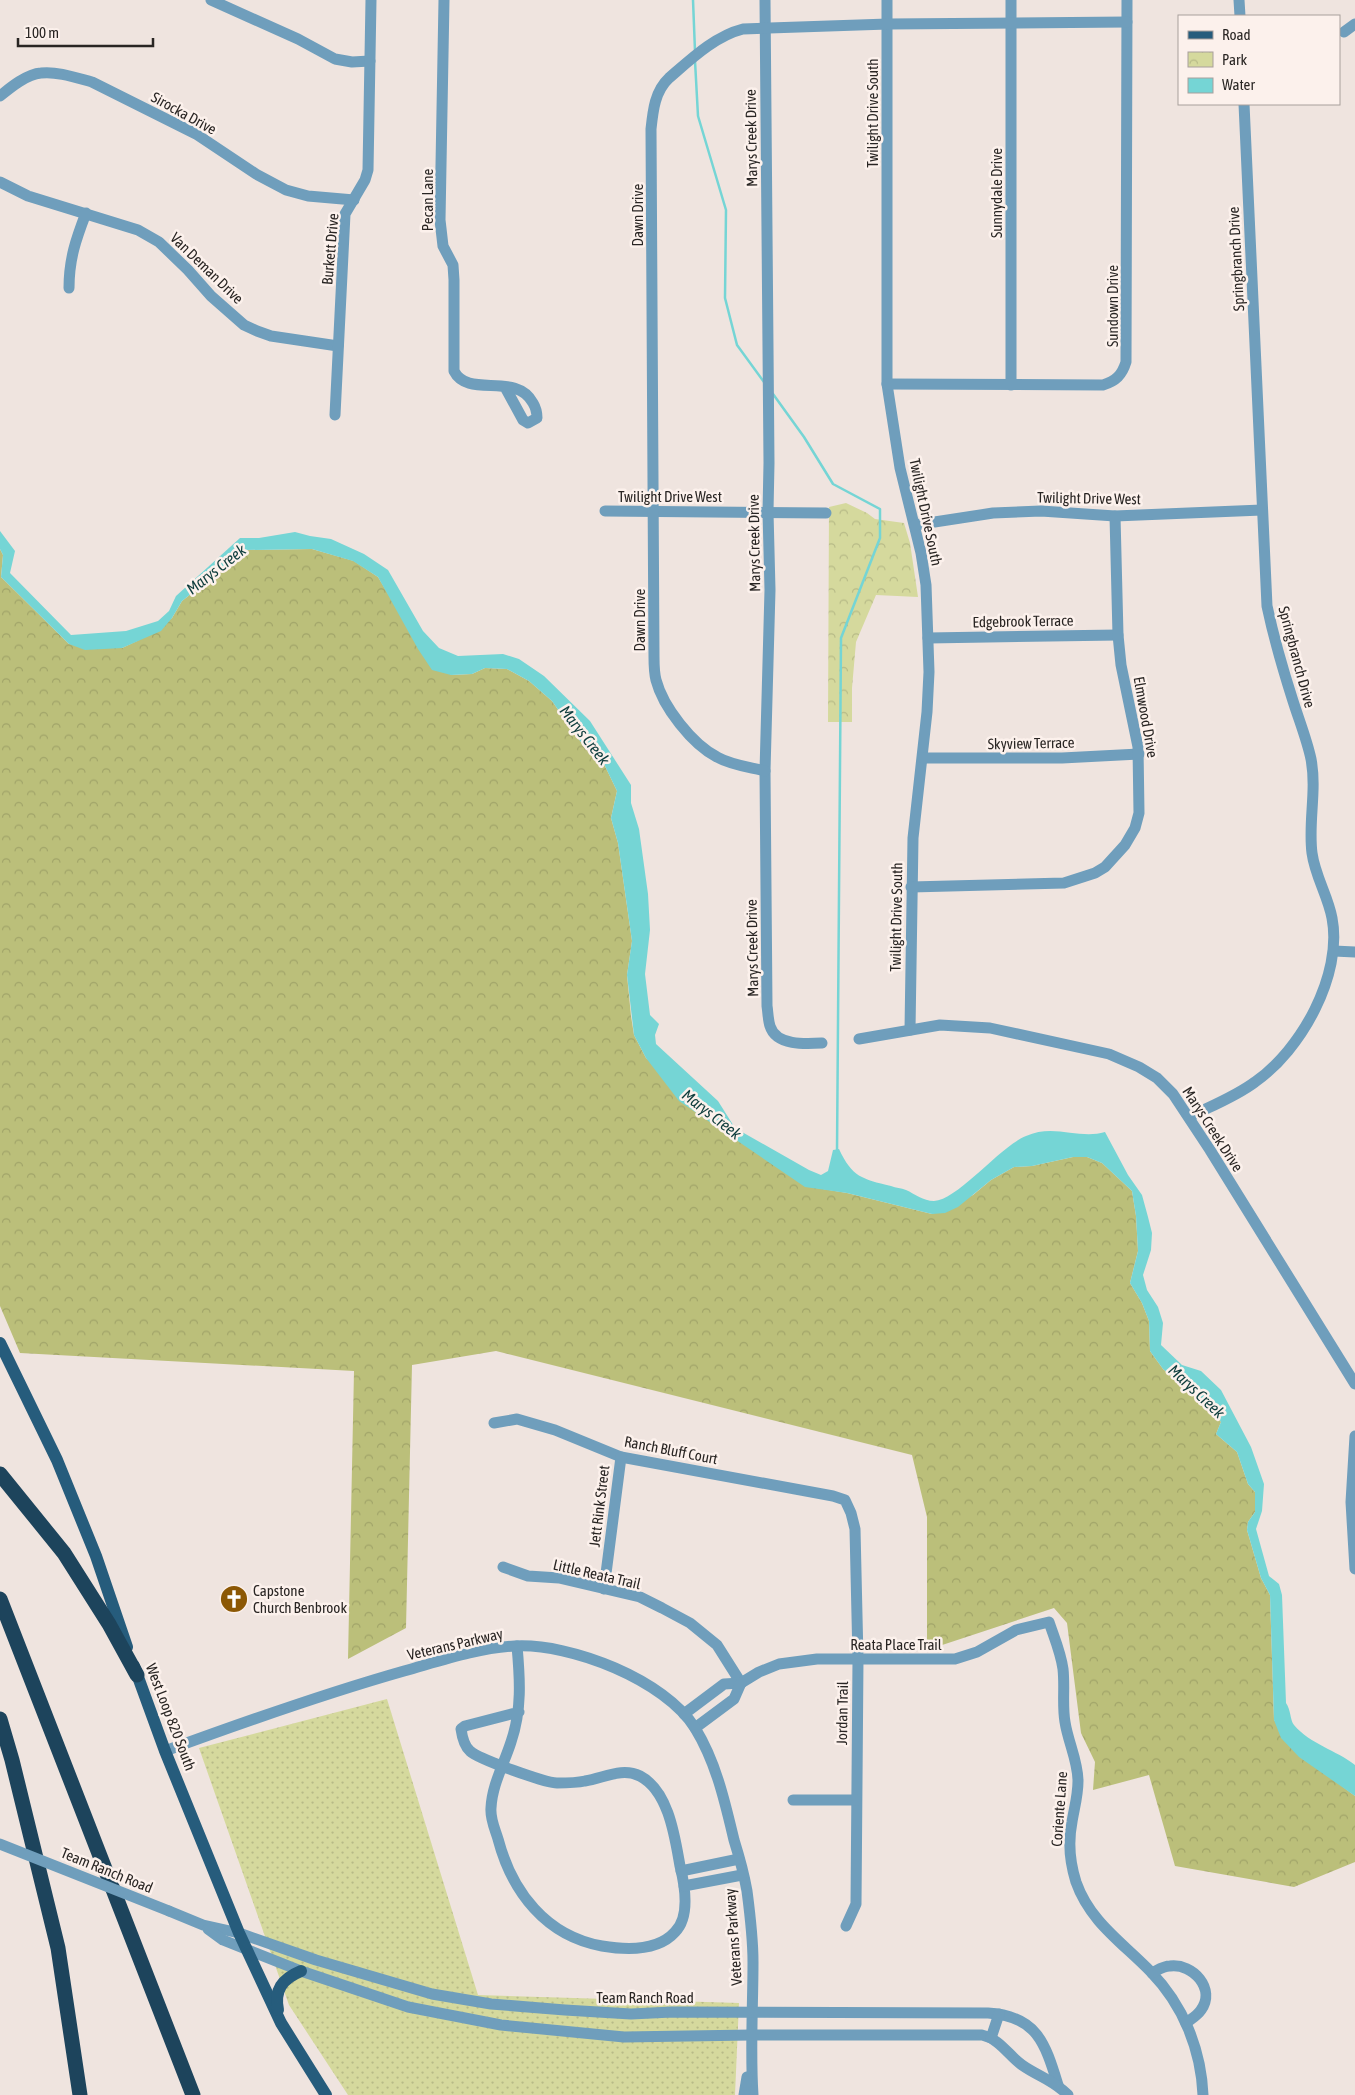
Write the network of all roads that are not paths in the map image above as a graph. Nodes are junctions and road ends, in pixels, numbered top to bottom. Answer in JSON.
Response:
{"nodes":[{"id":1,"x":211,"y":0,"type":"edge"},
{"id":2,"x":371,"y":0,"type":"edge"},
{"id":3,"x":444,"y":0,"type":"edge"},
{"id":4,"x":765,"y":0,"type":"edge"},
{"id":5,"x":887,"y":0,"type":"edge"},
{"id":6,"x":1010,"y":0,"type":"edge"},
{"id":7,"x":1127,"y":0,"type":"edge"},
{"id":8,"x":1239,"y":0,"type":"edge"},
{"id":9,"x":1240,"y":15,"type":"edge"},
{"id":10,"x":1011,"y":22,"type":"junction"},
{"id":11,"x":1127,"y":22,"type":"junction"},
{"id":12,"x":888,"y":24,"type":"junction"},
{"id":13,"x":1355,"y":24,"type":"edge"},
{"id":14,"x":765,"y":27,"type":"junction"},
{"id":15,"x":1344,"y":32,"type":"dead end"},
{"id":16,"x":370,"y":61,"type":"junction"},
{"id":17,"x":0,"y":96,"type":"edge"},
{"id":18,"x":1244,"y":105,"type":"edge"},
{"id":19,"x":0,"y":182,"type":"edge"},
{"id":20,"x":354,"y":200,"type":"junction"},
{"id":21,"x":86,"y":213,"type":"junction"},
{"id":22,"x":69,"y":288,"type":"dead end"},
{"id":23,"x":338,"y":346,"type":"junction"},
{"id":24,"x":887,"y":384,"type":"junction"},
{"id":25,"x":1011,"y":385,"type":"junction"},
{"id":26,"x":505,"y":387,"type":"dead end"},
{"id":27,"x":335,"y":415,"type":"dead end"},
{"id":28,"x":1262,"y":510,"type":"junction"},
{"id":29,"x":605,"y":511,"type":"dead end"},
{"id":30,"x":655,"y":512,"type":"junction"},
{"id":31,"x":768,"y":512,"type":"junction"},
{"id":32,"x":826,"y":513,"type":"dead end"},
{"id":33,"x":1115,"y":516,"type":"junction"},
{"id":34,"x":915,"y":525,"type":"junction"},
{"id":35,"x":1118,"y":635,"type":"junction"},
{"id":36,"x":928,"y":638,"type":"junction"},
{"id":37,"x":1139,"y":754,"type":"junction"},
{"id":38,"x":922,"y":758,"type":"junction"},
{"id":39,"x":765,"y":771,"type":"junction"},
{"id":40,"x":911,"y":887,"type":"junction"},
{"id":41,"x":1334,"y":951,"type":"junction"},
{"id":42,"x":1355,"y":952,"type":"edge"},
{"id":43,"x":910,"y":1030,"type":"junction"},
{"id":44,"x":859,"y":1039,"type":"dead end"},
{"id":45,"x":822,"y":1043,"type":"dead end"},
{"id":46,"x":1188,"y":1117,"type":"junction"},
{"id":47,"x":0,"y":1343,"type":"edge"},
{"id":48,"x":1355,"y":1384,"type":"edge"},
{"id":49,"x":494,"y":1423,"type":"dead end"},
{"id":50,"x":1355,"y":1436,"type":"edge"},
{"id":51,"x":621,"y":1457,"type":"junction"},
{"id":52,"x":0,"y":1474,"type":"edge"},
{"id":53,"x":845,"y":1500,"type":"joint"},
{"id":54,"x":1353,"y":1512,"type":"edge"},
{"id":55,"x":503,"y":1567,"type":"dead end"},
{"id":56,"x":1355,"y":1569,"type":"edge"},
{"id":57,"x":604,"y":1589,"type":"junction"},
{"id":58,"x":0,"y":1599,"type":"edge"},
{"id":59,"x":1049,"y":1622,"type":"joint"},
{"id":60,"x":517,"y":1646,"type":"junction"},
{"id":61,"x":858,"y":1660,"type":"junction"},
{"id":62,"x":137,"y":1675,"type":"junction"},
{"id":63,"x":741,"y":1683,"type":"junction"},
{"id":64,"x":519,"y":1712,"type":"junction"},
{"id":65,"x":684,"y":1714,"type":"junction"},
{"id":66,"x":0,"y":1719,"type":"edge"},
{"id":67,"x":695,"y":1728,"type":"junction"},
{"id":68,"x":165,"y":1751,"type":"junction"},
{"id":69,"x":502,"y":1765,"type":"junction"},
{"id":70,"x":794,"y":1800,"type":"dead end"},
{"id":71,"x":856,"y":1800,"type":"junction"},
{"id":72,"x":0,"y":1844,"type":"edge"},
{"id":73,"x":739,"y":1859,"type":"junction"},
{"id":74,"x":682,"y":1871,"type":"junction"},
{"id":75,"x":742,"y":1874,"type":"junction"},
{"id":76,"x":684,"y":1886,"type":"junction"},
{"id":77,"x":203,"y":1925,"type":"junction"},
{"id":78,"x":846,"y":1926,"type":"dead end"},
{"id":79,"x":239,"y":1933,"type":"junction"},
{"id":80,"x":246,"y":1949,"type":"junction"},
{"id":81,"x":301,"y":1971,"type":"junction"},
{"id":82,"x":1152,"y":1973,"type":"junction"},
{"id":83,"x":414,"y":1989,"type":"junction"},
{"id":84,"x":408,"y":2008,"type":"junction"},
{"id":85,"x":588,"y":2012,"type":"junction"},
{"id":86,"x":752,"y":2013,"type":"junction"},
{"id":87,"x":999,"y":2014,"type":"junction"},
{"id":88,"x":281,"y":2022,"type":"junction"},
{"id":89,"x":1186,"y":2023,"type":"junction"},
{"id":90,"x":585,"y":2033,"type":"junction"},
{"id":91,"x":751,"y":2035,"type":"junction"},
{"id":92,"x":991,"y":2038,"type":"junction"},
{"id":93,"x":750,"y":2063,"type":"junction"},
{"id":94,"x":193,"y":2091,"type":"edge"},
{"id":95,"x":1062,"y":2091,"type":"edge"},
{"id":96,"x":80,"y":2095,"type":"edge"},
{"id":97,"x":326,"y":2095,"type":"edge"},
{"id":98,"x":744,"y":2095,"type":"edge"},
{"id":99,"x":753,"y":2095,"type":"edge"},
{"id":100,"x":1203,"y":2095,"type":"edge"}],
"edges":[{"from":1,"to":16,"type":"street"},
{"from":2,"to":16,"type":"street","name":"Burkett Drive"},
{"from":3,"to":26,"type":"street","name":"Pecan Lane"},
{"from":4,"to":14,"type":"street","name":"Marys Creek Drive"},
{"from":5,"to":12,"type":"street","name":"Twilight Drive South"},
{"from":6,"to":10,"type":"street","name":"Sunnydale Drive"},
{"from":7,"to":11,"type":"street","name":"Sundown Drive"},
{"from":8,"to":9,"type":"street"},
{"from":10,"to":11,"type":"street","name":"Dawn Drive"},
{"from":10,"to":12,"type":"street","name":"Dawn Drive"},
{"from":10,"to":25,"type":"street","name":"Sunnydale Drive"},
{"from":11,"to":25,"type":"street","name":"Sundown Drive"},
{"from":12,"to":14,"type":"street","name":"Dawn Drive"},
{"from":12,"to":24,"type":"street","name":"Twilight Drive South"},
{"from":13,"to":15,"type":"street"},
{"from":14,"to":30,"type":"street","name":"Dawn Drive"},
{"from":14,"to":31,"type":"street","name":"Marys Creek Drive"},
{"from":16,"to":20,"type":"street","name":"Burkett Drive"},
{"from":17,"to":20,"type":"street","name":"Sirocka Drive"},
{"from":18,"to":28,"type":"street","name":"Springbranch Drive"},
{"from":19,"to":21,"type":"street","name":"Van Deman Drive"},
{"from":20,"to":23,"type":"street","name":"Burkett Drive"},
{"from":21,"to":22,"type":"street"},
{"from":21,"to":23,"type":"street","name":"Van Deman Drive"},
{"from":23,"to":27,"type":"street","name":"Burkett Drive"},
{"from":24,"to":25,"type":"street","name":"Sundown Drive"},
{"from":24,"to":34,"type":"street","name":"Twilight Drive South"},
{"from":28,"to":33,"type":"street","name":"Twilight Drive West"},
{"from":28,"to":41,"type":"street","name":"Springbranch Drive"},
{"from":29,"to":30,"type":"street","name":"Twilight Drive West"},
{"from":30,"to":31,"type":"street","name":"Twilight Drive West"},
{"from":30,"to":39,"type":"street","name":"Dawn Drive"},
{"from":31,"to":32,"type":"street","name":"Twilight Drive West"},
{"from":31,"to":39,"type":"street","name":"Marys Creek Drive"},
{"from":33,"to":34,"type":"street","name":"Twilight Drive West"},
{"from":33,"to":35,"type":"street","name":"Elmwood Drive"},
{"from":34,"to":36,"type":"street","name":"Twilight Drive South"},
{"from":35,"to":36,"type":"street","name":"Edgebrook Terrace"},
{"from":35,"to":37,"type":"street","name":"Elmwood Drive"},
{"from":36,"to":38,"type":"street","name":"Twilight Drive South"},
{"from":37,"to":38,"type":"street","name":"Skyview Terrace"},
{"from":37,"to":40,"type":"street","name":"Elmwood Drive"},
{"from":38,"to":40,"type":"street","name":"Twilight Drive South"},
{"from":39,"to":45,"type":"street","name":"Marys Creek Drive"},
{"from":40,"to":43,"type":"street","name":"Twilight Drive South"},
{"from":41,"to":42,"type":"street"},
{"from":41,"to":46,"type":"street","name":"Springbranch Drive"},
{"from":43,"to":44,"type":"street","name":"Marys Creek Drive"},
{"from":43,"to":46,"type":"street","name":"Marys Creek Drive"},
{"from":46,"to":48,"type":"street","name":"Marys Creek Drive"},
{"from":47,"to":62,"type":"main road","name":"West Loop 820 South"},
{"from":49,"to":51,"type":"street","name":"Ranch Bluff Court"},
{"from":50,"to":54,"type":"street"},
{"from":51,"to":53,"type":"street","name":"Ranch Bluff Court"},
{"from":51,"to":57,"type":"street","name":"Jett Rink Street"},
{"from":52,"to":62,"type":"highway"},
{"from":53,"to":61,"type":"street","name":"Jordan Trail"},
{"from":54,"to":56,"type":"street"},
{"from":55,"to":57,"type":"street","name":"Little Reata Trail"},
{"from":57,"to":63,"type":"street","name":"Little Reata Trail"},
{"from":58,"to":94,"type":"highway"},
{"from":59,"to":61,"type":"street","name":"Reata Place Trail"},
{"from":59,"to":82,"type":"street","name":"Coriente Lane"},
{"from":60,"to":64,"type":"street"},
{"from":60,"to":65,"type":"street","name":"Veterans Parkway"},
{"from":60,"to":68,"type":"street","name":"Veterans Parkway"},
{"from":61,"to":63,"type":"street","name":"Reata Place Trail"},
{"from":61,"to":71,"type":"street","name":"Jordan Trail"},
{"from":62,"to":68,"type":"main road","name":"West Loop 820 South"},
{"from":63,"to":65,"type":"street","name":"Reata Place Trail"},
{"from":63,"to":67,"type":"street","name":"Reata Place Trail"},
{"from":64,"to":69,"type":"street"},
{"from":64,"to":69,"type":"street"},
{"from":65,"to":67,"type":"street","name":"Veterans Parkway"},
{"from":66,"to":96,"type":"highway"},
{"from":67,"to":73,"type":"street","name":"Veterans Parkway"},
{"from":68,"to":79,"type":"main road","name":"West Loop 820 South"},
{"from":69,"to":74,"type":"street"},
{"from":69,"to":76,"type":"street"},
{"from":70,"to":71,"type":"street"},
{"from":71,"to":78,"type":"street","name":"Jordan Trail"},
{"from":72,"to":77,"type":"street","name":"Team Ranch Road","bridge":true},
{"from":73,"to":74,"type":"street"},
{"from":73,"to":75,"type":"street","name":"Veterans Parkway"},
{"from":74,"to":76,"type":"street"},
{"from":75,"to":76,"type":"street"},
{"from":75,"to":86,"type":"street","name":"Veterans Parkway"},
{"from":77,"to":79,"type":"street","name":"Team Ranch Road"},
{"from":77,"to":80,"type":"street","name":"Team Ranch Road"},
{"from":79,"to":80,"type":"main road","name":"West Loop 820 South"},
{"from":79,"to":83,"type":"street","name":"Team Ranch Road"},
{"from":80,"to":81,"type":"street","name":"Team Ranch Road"},
{"from":80,"to":88,"type":"main road","name":"West Loop 820 South"},
{"from":81,"to":84,"type":"street","name":"Team Ranch Road"},
{"from":81,"to":88,"type":"main road"},
{"from":82,"to":89,"type":"street","name":"Coriente Lane"},
{"from":82,"to":89,"type":"street"},
{"from":83,"to":84,"type":"street"},
{"from":83,"to":85,"type":"street","name":"Team Ranch Road"},
{"from":84,"to":90,"type":"street","name":"Team Ranch Road"},
{"from":85,"to":86,"type":"street","name":"Team Ranch Road"},
{"from":85,"to":90,"type":"street"},
{"from":86,"to":87,"type":"street","name":"Team Ranch Road"},
{"from":86,"to":91,"type":"street","name":"Veterans Parkway"},
{"from":87,"to":92,"type":"street"},
{"from":87,"to":95,"type":"street","name":"Team Ranch Road"},
{"from":88,"to":97,"type":"main road","name":"West Loop 820 South"},
{"from":89,"to":100,"type":"street","name":"Coriente Lane"},
{"from":90,"to":91,"type":"street","name":"Team Ranch Road"},
{"from":91,"to":92,"type":"street","name":"Team Ranch Road"},
{"from":91,"to":93,"type":"street","name":"Veterans Parkway"},
{"from":92,"to":95,"type":"street","name":"Team Ranch Road"},
{"from":93,"to":98,"type":"street","name":"Veterans Parkway"},
{"from":93,"to":99,"type":"street","name":"Veterans Parkway"}]}
